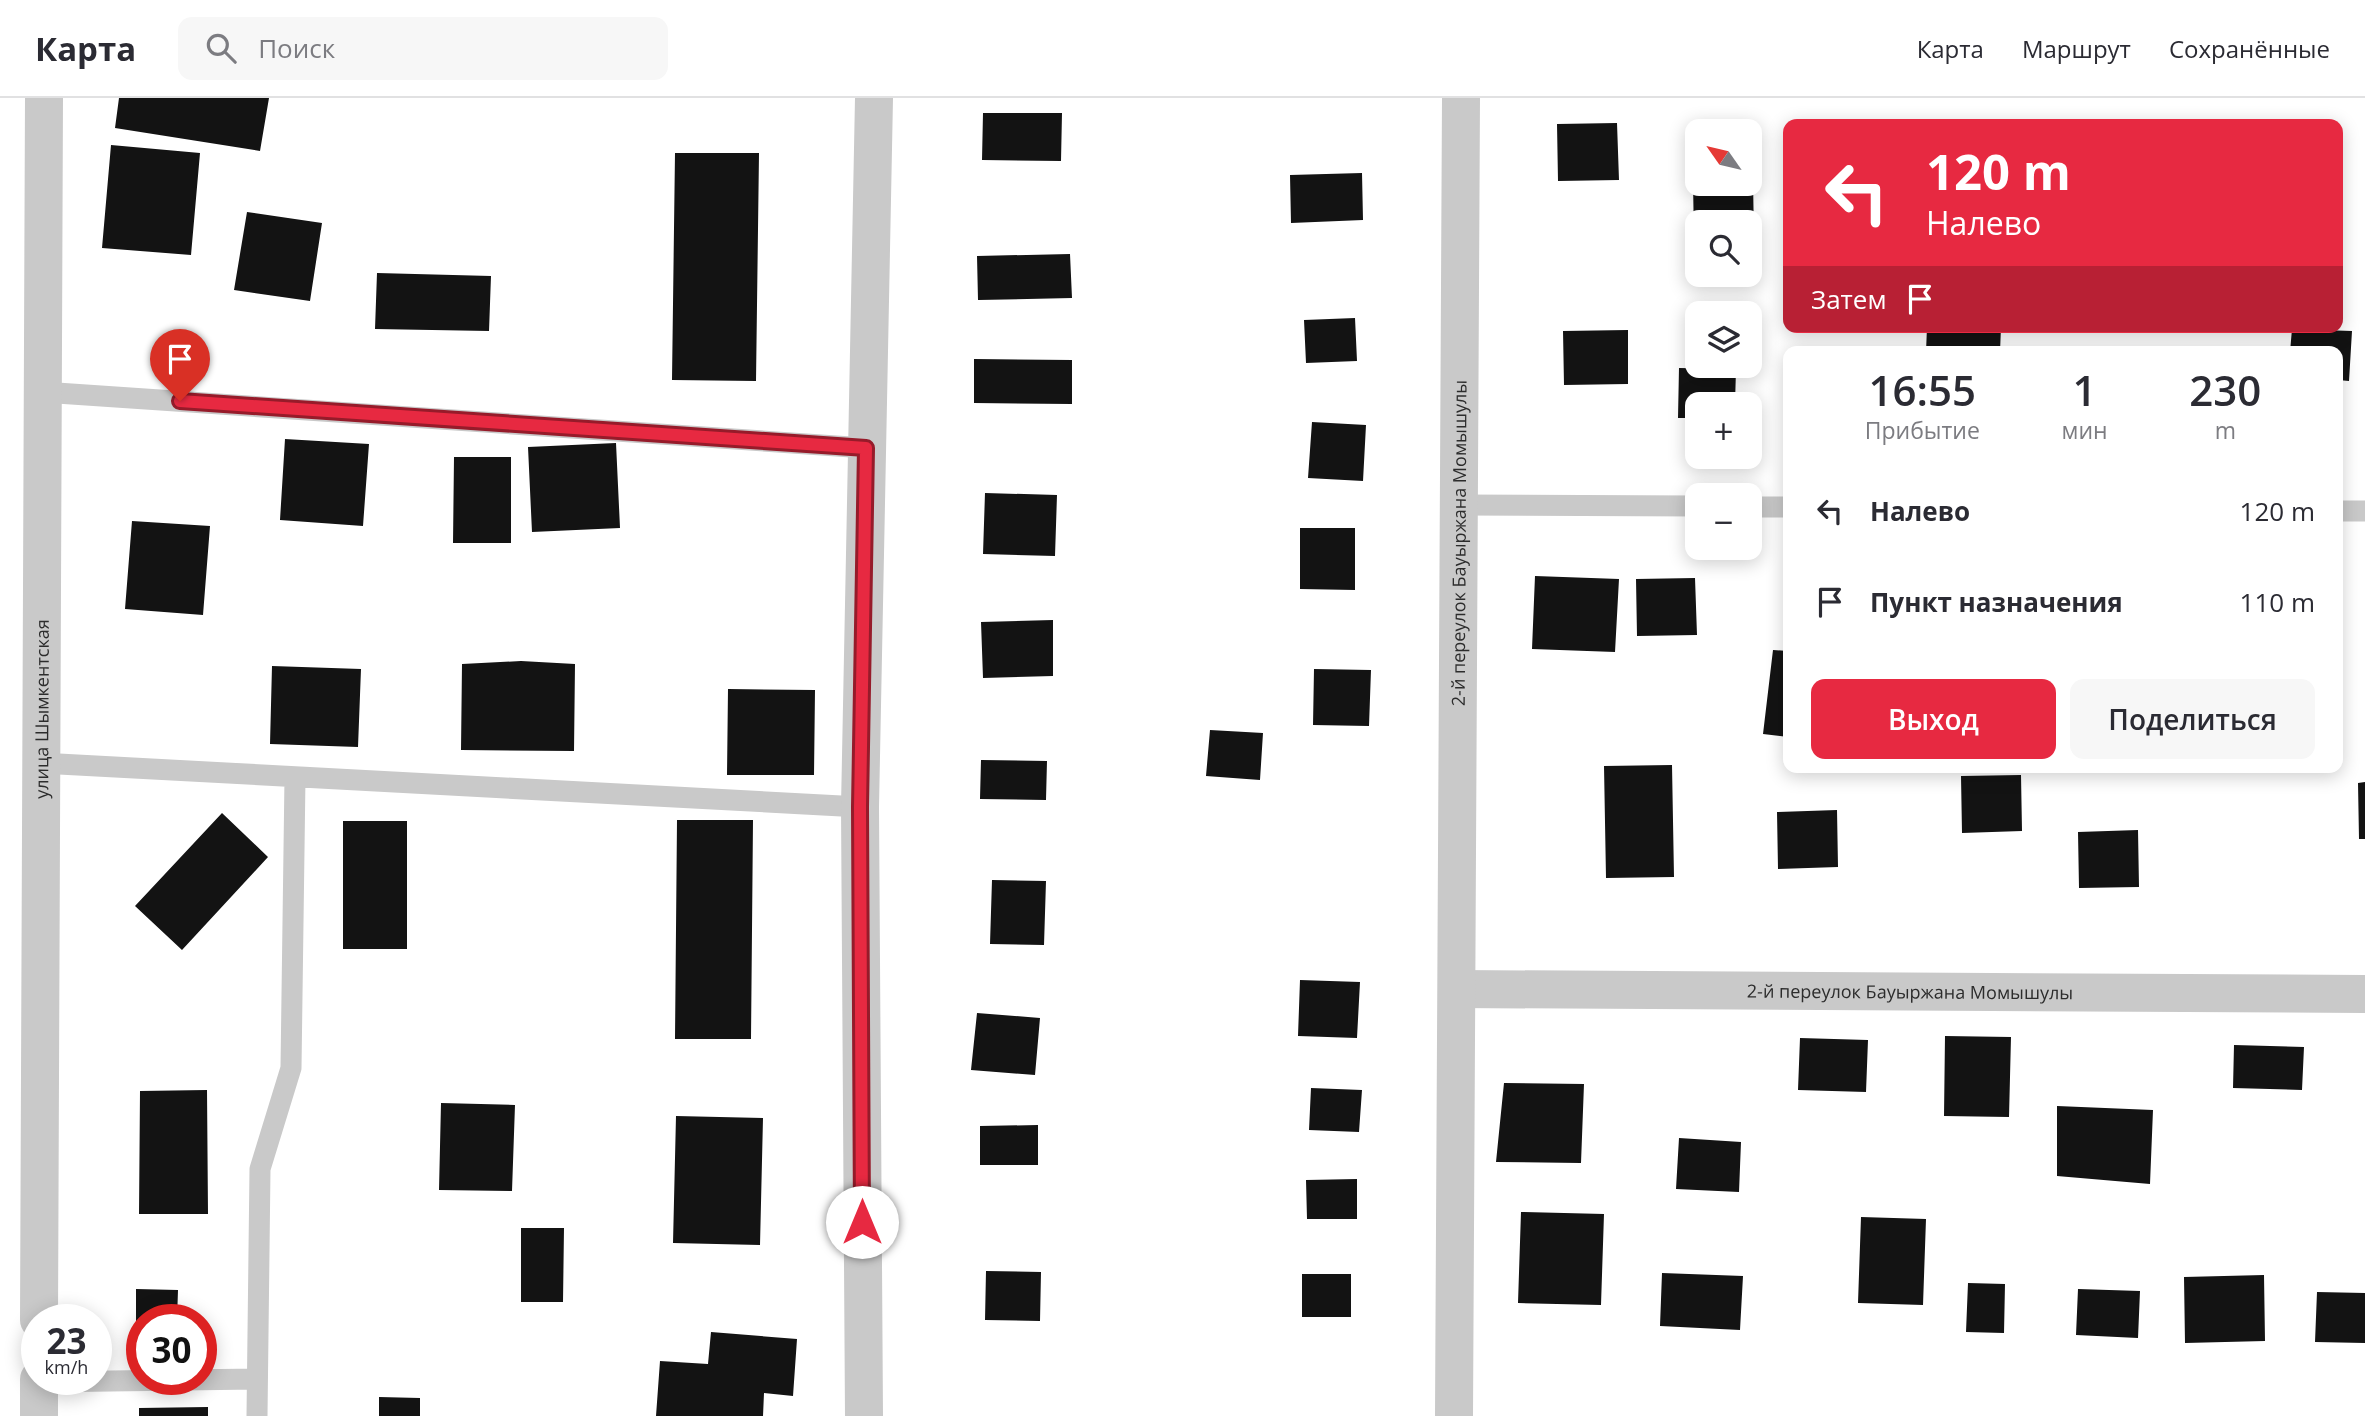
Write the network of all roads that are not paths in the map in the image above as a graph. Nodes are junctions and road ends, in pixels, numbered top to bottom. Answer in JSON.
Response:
{"nodes":[{"id":1,"x":44,"y":98,"type":"edge"},
{"id":2,"x":874,"y":98,"type":"edge"},
{"id":3,"x":1461,"y":98,"type":"edge"},
{"id":4,"x":42,"y":392,"type":"junction"},
{"id":5,"x":866,"y":448,"type":"junction"},
{"id":6,"x":1459,"y":505,"type":"junction"},
{"id":7,"x":1685,"y":506,"type":"edge"},
{"id":8,"x":1762,"y":507,"type":"edge"},
{"id":9,"x":1783,"y":507,"type":"edge"},
{"id":10,"x":2343,"y":511,"type":"edge"},
{"id":11,"x":2365,"y":511,"type":"edge"},
{"id":12,"x":40,"y":763,"type":"junction"},
{"id":13,"x":295,"y":777,"type":"junction"},
{"id":14,"x":860,"y":807,"type":"junction"},
{"id":15,"x":1457,"y":989,"type":"junction"},
{"id":16,"x":2365,"y":994,"type":"edge"},
{"id":17,"x":39,"y":1304,"type":"edge"},
{"id":18,"x":257,"y":1379,"type":"junction"},
{"id":19,"x":112,"y":1388,"type":"edge"},
{"id":20,"x":257,"y":1416,"type":"edge"},
{"id":21,"x":864,"y":1416,"type":"edge"},
{"id":22,"x":1454,"y":1416,"type":"edge"}],
"edges":[{"from":1,"to":4,"type":"street","name":"улица Шымкентская"},
{"from":2,"to":5,"type":"street"},
{"from":3,"to":6,"type":"street","name":"2-й переулок Бауыржана Момышулы"},
{"from":4,"to":5,"type":"lane"},
{"from":4,"to":12,"type":"street","name":"улица Шымкентская"},
{"from":5,"to":14,"type":"street"},
{"from":6,"to":7,"type":"lane"},
{"from":6,"to":15,"type":"street","name":"2-й переулок Бауыржана Момышулы"},
{"from":8,"to":9,"type":"lane"},
{"from":10,"to":11,"type":"lane"},
{"from":12,"to":13,"type":"lane"},
{"from":12,"to":17,"type":"street","name":"улица Шымкентская"},
{"from":13,"to":14,"type":"lane"},
{"from":13,"to":18,"type":"lane"},
{"from":14,"to":21,"type":"street"},
{"from":15,"to":16,"type":"street","name":"2-й переулок Бауыржана Момышулы"},
{"from":15,"to":22,"type":"street","name":"2-й переулок Бауыржана Момышулы"},
{"from":18,"to":19,"type":"lane"},
{"from":18,"to":20,"type":"lane"}]}
